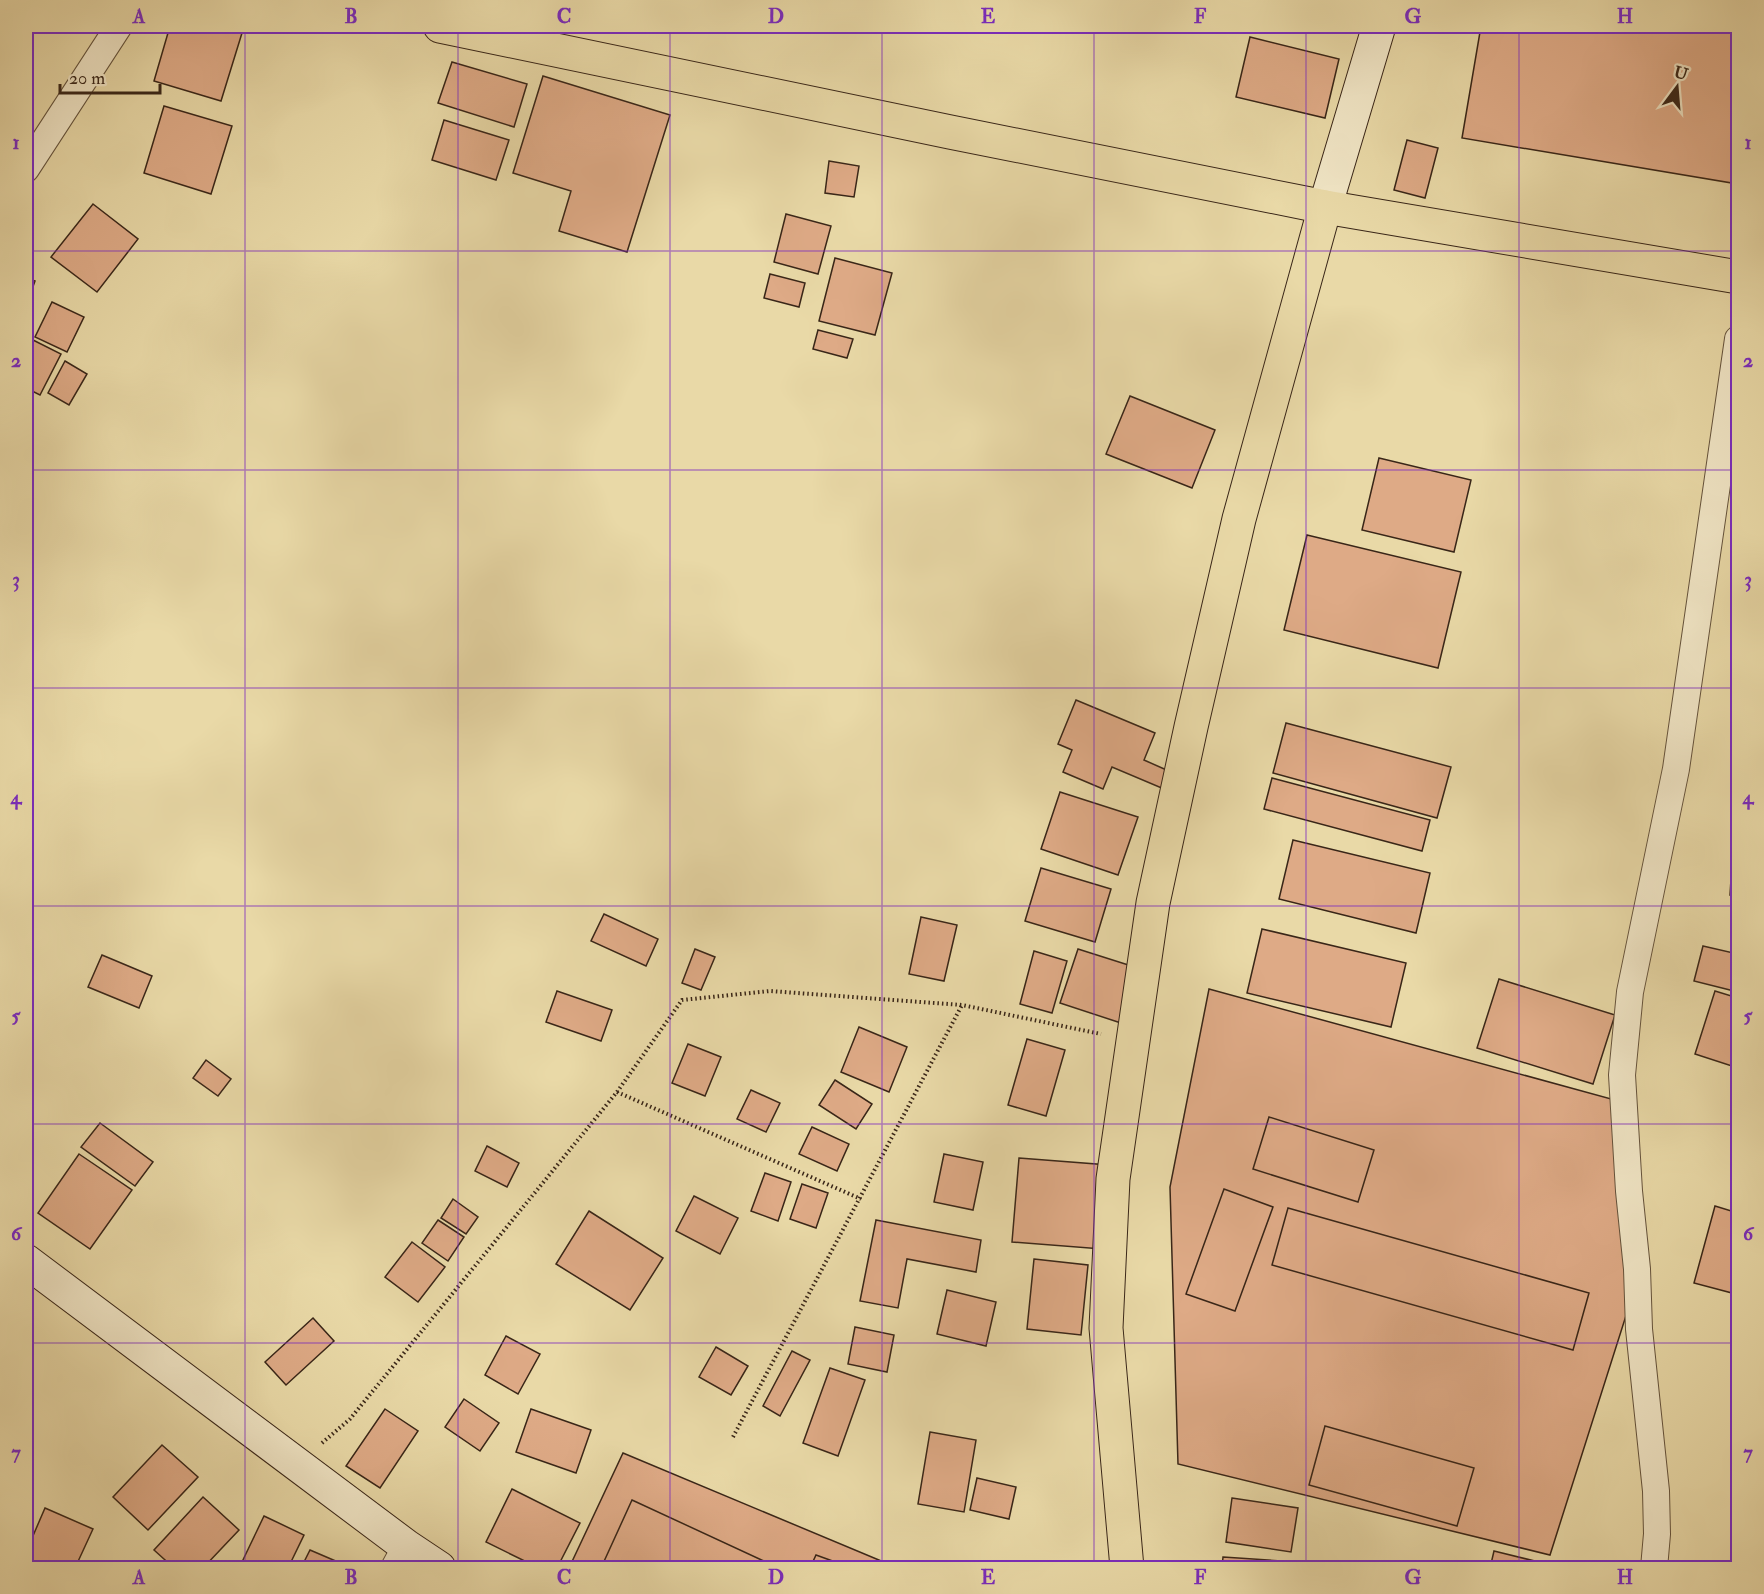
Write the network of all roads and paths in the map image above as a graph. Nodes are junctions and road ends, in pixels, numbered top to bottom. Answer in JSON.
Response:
{"nodes":[{"id":1,"x":119,"y":26,"type":"edge"},
{"id":2,"x":440,"y":26,"type":"edge"},
{"id":3,"x":1378,"y":26,"type":"edge"},
{"id":4,"x":26,"y":169,"type":"edge"},
{"id":5,"x":1325,"y":207,"type":"junction"},
{"id":6,"x":1738,"y":277,"type":"edge"},
{"id":7,"x":1738,"y":339,"type":"edge"},
{"id":8,"x":963,"y":1005,"type":"junction"},
{"id":9,"x":1134,"y":1042,"type":"junction"},
{"id":10,"x":617,"y":1092,"type":"junction"},
{"id":11,"x":861,"y":1199,"type":"junction"},
{"id":12,"x":26,"y":1262,"type":"edge"},
{"id":13,"x":733,"y":1437,"type":"dead end"},
{"id":14,"x":297,"y":1465,"type":"junction"},
{"id":15,"x":400,"y":1557,"type":"edge"},
{"id":16,"x":439,"y":1569,"type":"edge"},
{"id":17,"x":1127,"y":1569,"type":"edge"},
{"id":18,"x":1654,"y":1569,"type":"edge"}],
"edges":[{"from":1,"to":4,"type":"street"},
{"from":2,"to":5,"type":"main road"},
{"from":3,"to":5,"type":"street"},
{"from":5,"to":6,"type":"main road"},
{"from":5,"to":9,"type":"main road"},
{"from":7,"to":18,"type":"street"},
{"from":8,"to":9,"type":"path"},
{"from":8,"to":10,"type":"path"},
{"from":8,"to":11,"type":"path"},
{"from":9,"to":17,"type":"main road"},
{"from":10,"to":11,"type":"path"},
{"from":10,"to":14,"type":"path"},
{"from":11,"to":13,"type":"path"},
{"from":12,"to":14,"type":"street"},
{"from":14,"to":15,"type":"street"},
{"from":15,"to":16,"type":"street"}]}
